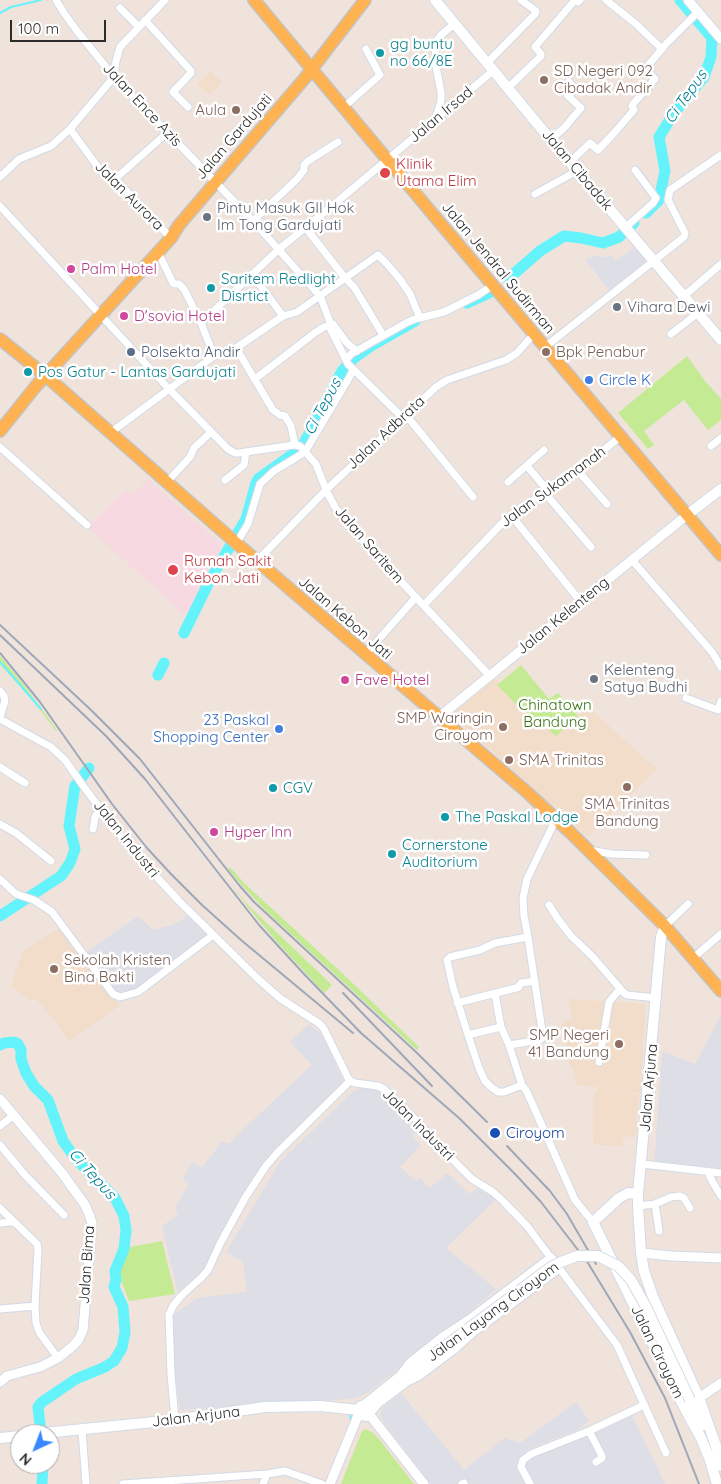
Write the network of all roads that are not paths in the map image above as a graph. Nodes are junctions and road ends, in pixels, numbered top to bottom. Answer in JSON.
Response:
{"nodes":[{"id":1,"x":56,"y":0,"type":"edge"},
{"id":2,"x":165,"y":0,"type":"edge"},
{"id":3,"x":254,"y":0,"type":"edge"},
{"id":4,"x":365,"y":0,"type":"edge"},
{"id":5,"x":435,"y":0,"type":"edge"},
{"id":6,"x":522,"y":0,"type":"edge"},
{"id":7,"x":580,"y":0,"type":"edge"},
{"id":8,"x":606,"y":0,"type":"edge"},
{"id":9,"x":688,"y":0,"type":"edge"},
{"id":10,"x":120,"y":8,"type":"dead end"},
{"id":11,"x":695,"y":16,"type":"junction"},
{"id":12,"x":145,"y":20,"type":"junction"},
{"id":13,"x":454,"y":24,"type":"junction"},
{"id":14,"x":139,"y":26,"type":"junction"},
{"id":15,"x":720,"y":37,"type":"edge"},
{"id":16,"x":366,"y":49,"type":"dead end"},
{"id":17,"x":662,"y":49,"type":"junction"},
{"id":18,"x":490,"y":67,"type":"junction"},
{"id":19,"x":312,"y":69,"type":"junction"},
{"id":20,"x":114,"y":77,"type":"junction"},
{"id":21,"x":569,"y":82,"type":"dead end"},
{"id":22,"x":508,"y":88,"type":"junction"},
{"id":23,"x":188,"y":107,"type":"dead end"},
{"id":24,"x":344,"y":107,"type":"junction"},
{"id":25,"x":435,"y":120,"type":"junction"},
{"id":26,"x":70,"y":128,"type":"junction"},
{"id":27,"x":167,"y":132,"type":"junction"},
{"id":28,"x":551,"y":139,"type":"junction"},
{"id":29,"x":338,"y":142,"type":"dead end"},
{"id":30,"x":721,"y":154,"type":"edge"},
{"id":31,"x":387,"y":160,"type":"junction"},
{"id":32,"x":571,"y":161,"type":"junction"},
{"id":33,"x":578,"y":170,"type":"junction"},
{"id":34,"x":635,"y":170,"type":"dead end"},
{"id":35,"x":0,"y":177,"type":"edge"},
{"id":36,"x":115,"y":179,"type":"junction"},
{"id":37,"x":216,"y":182,"type":"junction"},
{"id":38,"x":535,"y":194,"type":"dead end"},
{"id":39,"x":0,"y":206,"type":"edge"},
{"id":40,"x":253,"y":221,"type":"junction"},
{"id":41,"x":305,"y":227,"type":"junction"},
{"id":42,"x":628,"y":229,"type":"junction"},
{"id":43,"x":168,"y":235,"type":"junction"},
{"id":44,"x":279,"y":248,"type":"junction"},
{"id":45,"x":158,"y":252,"type":"junction"},
{"id":46,"x":654,"y":260,"type":"junction"},
{"id":47,"x":721,"y":264,"type":"edge"},
{"id":48,"x":252,"y":274,"type":"junction"},
{"id":49,"x":345,"y":278,"type":"junction"},
{"id":50,"x":495,"y":287,"type":"junction"},
{"id":51,"x":320,"y":296,"type":"junction"},
{"id":52,"x":684,"y":296,"type":"junction"},
{"id":53,"x":98,"y":312,"type":"junction"},
{"id":54,"x":698,"y":313,"type":"junction"},
{"id":55,"x":283,"y":316,"type":"junction"},
{"id":56,"x":420,"y":318,"type":"junction"},
{"id":57,"x":201,"y":323,"type":"junction"},
{"id":58,"x":329,"y":326,"type":"junction"},
{"id":59,"x":534,"y":334,"type":"junction"},
{"id":60,"x":672,"y":334,"type":"dead end"},
{"id":61,"x":383,"y":335,"type":"junction"},
{"id":62,"x":0,"y":339,"type":"edge"},
{"id":63,"x":721,"y":340,"type":"edge"},
{"id":64,"x":545,"y":347,"type":"junction"},
{"id":65,"x":236,"y":348,"type":"junction"},
{"id":66,"x":357,"y":352,"type":"junction"},
{"id":67,"x":214,"y":356,"type":"junction"},
{"id":68,"x":25,"y":360,"type":"junction"},
{"id":69,"x":350,"y":365,"type":"junction"},
{"id":70,"x":43,"y":373,"type":"junction"},
{"id":71,"x":256,"y":379,"type":"junction"},
{"id":72,"x":34,"y":384,"type":"junction"},
{"id":73,"x":58,"y":387,"type":"junction"},
{"id":74,"x":169,"y":389,"type":"junction"},
{"id":75,"x":404,"y":416,"type":"junction"},
{"id":76,"x":0,"y":421,"type":"edge"},
{"id":77,"x":0,"y":431,"type":"edge"},
{"id":78,"x":211,"y":432,"type":"junction"},
{"id":79,"x":110,"y":433,"type":"junction"},
{"id":80,"x":621,"y":436,"type":"junction"},
{"id":81,"x":721,"y":438,"type":"edge"},
{"id":82,"x":711,"y":446,"type":"dead end"},
{"id":83,"x":0,"y":447,"type":"edge"},
{"id":84,"x":301,"y":448,"type":"junction"},
{"id":85,"x":544,"y":450,"type":"dead end"},
{"id":86,"x":246,"y":452,"type":"junction"},
{"id":87,"x":527,"y":466,"type":"junction"},
{"id":88,"x":578,"y":471,"type":"junction"},
{"id":89,"x":225,"y":480,"type":"dead end"},
{"id":90,"x":167,"y":482,"type":"junction"},
{"id":91,"x":508,"y":482,"type":"dead end"},
{"id":92,"x":721,"y":489,"type":"edge"},
{"id":93,"x":326,"y":490,"type":"junction"},
{"id":94,"x":546,"y":492,"type":"junction"},
{"id":95,"x":473,"y":497,"type":"dead end"},
{"id":96,"x":607,"y":504,"type":"dead end"},
{"id":97,"x":511,"y":515,"type":"junction"},
{"id":98,"x":687,"y":515,"type":"junction"},
{"id":99,"x":87,"y":525,"type":"dead end"},
{"id":100,"x":235,"y":543,"type":"junction"},
{"id":101,"x":591,"y":548,"type":"dead end"},
{"id":102,"x":721,"y":555,"type":"edge"},
{"id":103,"x":632,"y":560,"type":"junction"},
{"id":104,"x":257,"y":561,"type":"junction"},
{"id":105,"x":416,"y":596,"type":"junction"},
{"id":106,"x":581,"y":602,"type":"junction"},
{"id":107,"x":424,"y":605,"type":"junction"},
{"id":108,"x":365,"y":655,"type":"junction"},
{"id":109,"x":721,"y":667,"type":"edge"},
{"id":110,"x":489,"y":675,"type":"junction"},
{"id":111,"x":0,"y":692,"type":"edge"},
{"id":112,"x":686,"y":698,"type":"dead end"},
{"id":113,"x":721,"y":701,"type":"edge"},
{"id":114,"x":720,"y":711,"type":"edge"},
{"id":115,"x":439,"y":717,"type":"junction"},
{"id":116,"x":0,"y":718,"type":"edge"},
{"id":117,"x":0,"y":767,"type":"edge"},
{"id":118,"x":25,"y":783,"type":"dead end"},
{"id":119,"x":101,"y":810,"type":"junction"},
{"id":120,"x":556,"y":819,"type":"junction"},
{"id":121,"x":0,"y":824,"type":"edge"},
{"id":122,"x":93,"y":829,"type":"dead end"},
{"id":123,"x":587,"y":850,"type":"junction"},
{"id":124,"x":646,"y":855,"type":"dead end"},
{"id":125,"x":50,"y":861,"type":"dead end"},
{"id":126,"x":0,"y":878,"type":"edge"},
{"id":127,"x":688,"y":904,"type":"dead end"},
{"id":128,"x":549,"y":905,"type":"dead end"},
{"id":129,"x":665,"y":926,"type":"junction"},
{"id":130,"x":721,"y":934,"type":"edge"},
{"id":131,"x":213,"y":936,"type":"junction"},
{"id":132,"x":528,"y":937,"type":"junction"},
{"id":133,"x":693,"y":958,"type":"junction"},
{"id":134,"x":535,"y":981,"type":"junction"},
{"id":135,"x":620,"y":989,"type":"junction"},
{"id":136,"x":721,"y":992,"type":"edge"},
{"id":137,"x":495,"y":994,"type":"junction"},
{"id":138,"x":657,"y":998,"type":"junction"},
{"id":139,"x":457,"y":1003,"type":"junction"},
{"id":140,"x":501,"y":1026,"type":"junction"},
{"id":141,"x":468,"y":1035,"type":"junction"},
{"id":142,"x":509,"y":1045,"type":"junction"},
{"id":143,"x":598,"y":1062,"type":"dead end"},
{"id":144,"x":350,"y":1082,"type":"junction"},
{"id":145,"x":522,"y":1085,"type":"junction"},
{"id":146,"x":0,"y":1099,"type":"edge"},
{"id":147,"x":14,"y":1115,"type":"junction"},
{"id":148,"x":0,"y":1126,"type":"edge"},
{"id":149,"x":0,"y":1145,"type":"edge"},
{"id":150,"x":642,"y":1164,"type":"junction"},
{"id":151,"x":708,"y":1172,"type":"junction"},
{"id":152,"x":721,"y":1173,"type":"edge"},
{"id":153,"x":638,"y":1194,"type":"junction"},
{"id":154,"x":721,"y":1196,"type":"edge"},
{"id":155,"x":655,"y":1204,"type":"junction"},
{"id":156,"x":638,"y":1206,"type":"junction"},
{"id":157,"x":0,"y":1208,"type":"edge"},
{"id":158,"x":690,"y":1208,"type":"dead end"},
{"id":159,"x":64,"y":1214,"type":"dead end"},
{"id":160,"x":14,"y":1222,"type":"junction"},
{"id":161,"x":593,"y":1222,"type":"junction"},
{"id":162,"x":0,"y":1223,"type":"edge"},
{"id":163,"x":659,"y":1231,"type":"dead end"},
{"id":164,"x":641,"y":1253,"type":"junction"},
{"id":165,"x":551,"y":1258,"type":"junction"},
{"id":166,"x":721,"y":1258,"type":"edge"},
{"id":167,"x":559,"y":1268,"type":"junction"},
{"id":168,"x":35,"y":1306,"type":"junction"},
{"id":169,"x":0,"y":1309,"type":"edge"},
{"id":170,"x":58,"y":1358,"type":"junction"},
{"id":171,"x":402,"y":1379,"type":"junction"},
{"id":172,"x":0,"y":1381,"type":"edge"},
{"id":173,"x":721,"y":1383,"type":"edge"},
{"id":174,"x":695,"y":1399,"type":"junction"},
{"id":175,"x":644,"y":1405,"type":"junction"},
{"id":176,"x":365,"y":1410,"type":"junction"},
{"id":177,"x":174,"y":1420,"type":"junction"},
{"id":178,"x":82,"y":1430,"type":"junction"},
{"id":179,"x":60,"y":1432,"type":"edge"},
{"id":180,"x":589,"y":1432,"type":"junction"},
{"id":181,"x":666,"y":1454,"type":"dead end"},
{"id":182,"x":716,"y":1461,"type":"edge"},
{"id":183,"x":596,"y":1462,"type":"dead end"},
{"id":184,"x":267,"y":1474,"type":"junction"},
{"id":185,"x":86,"y":1484,"type":"edge"},
{"id":186,"x":123,"y":1484,"type":"edge"},
{"id":187,"x":263,"y":1484,"type":"edge"},
{"id":188,"x":322,"y":1484,"type":"edge"},
{"id":189,"x":330,"y":1484,"type":"edge"},
{"id":190,"x":424,"y":1484,"type":"edge"},
{"id":191,"x":530,"y":1484,"type":"edge"},
{"id":192,"x":717,"y":1484,"type":"edge"}],
"edges":[{"from":1,"to":20,"type":"street","name":"Jalan Ence Azis"},
{"from":2,"to":12,"type":"street"},
{"from":3,"to":19,"type":"main road","name":"Jalan Jendral Sudirman"},
{"from":4,"to":19,"type":"main road","name":"Jalan Gardujati"},
{"from":5,"to":13,"type":"main road","name":"Jalan Cibadak"},
{"from":6,"to":18,"type":"street","name":"Jalan Irsad"},
{"from":7,"to":22,"type":"street"},
{"from":8,"to":17,"type":"street"},
{"from":9,"to":11,"type":"street"},
{"from":10,"to":14,"type":"street"},
{"from":11,"to":15,"type":"street"},
{"from":11,"to":17,"type":"street"},
{"from":12,"to":14,"type":"street"},
{"from":12,"to":23,"type":"street"},
{"from":13,"to":18,"type":"main road","name":"Jalan Cibadak"},
{"from":13,"to":25,"type":"street"},
{"from":14,"to":20,"type":"street"},
{"from":16,"to":24,"type":"street"},
{"from":17,"to":32,"type":"street"},
{"from":18,"to":22,"type":"main road","name":"Jalan Cibadak"},
{"from":18,"to":25,"type":"street","name":"Jalan Irsad"},
{"from":19,"to":24,"type":"main road","name":"Jalan Jendral Sudirman"},
{"from":19,"to":37,"type":"main road","name":"Jalan Gardujati"},
{"from":20,"to":26,"type":"street"},
{"from":20,"to":27,"type":"street","name":"Jalan Ence Azis"},
{"from":21,"to":28,"type":"street"},
{"from":22,"to":28,"type":"main road","name":"Jalan Cibadak"},
{"from":24,"to":31,"type":"main road","name":"Jalan Jendral Sudirman"},
{"from":25,"to":31,"type":"street","name":"Jalan Irsad"},
{"from":26,"to":35,"type":"street"},
{"from":26,"to":36,"type":"street","name":"Jalan Aurora"},
{"from":27,"to":36,"type":"street"},
{"from":27,"to":37,"type":"street","name":"Jalan Ence Azis"},
{"from":28,"to":32,"type":"main road","name":"Jalan Cibadak"},
{"from":29,"to":40,"type":"street"},
{"from":30,"to":46,"type":"street"},
{"from":31,"to":41,"type":"street","name":"Jalan Irsad"},
{"from":31,"to":50,"type":"main road","name":"Jalan Jendral Sudirman"},
{"from":32,"to":33,"type":"main road","name":"Jalan Cibadak"},
{"from":33,"to":38,"type":"street"},
{"from":33,"to":42,"type":"main road","name":"Jalan Cibadak"},
{"from":34,"to":42,"type":"street"},
{"from":36,"to":43,"type":"street","name":"Jalan Aurora"},
{"from":37,"to":40,"type":"street","name":"Jalan Ence Azis"},
{"from":37,"to":43,"type":"main road","name":"Jalan Gardujati"},
{"from":39,"to":53,"type":"street"},
{"from":40,"to":44,"type":"street","name":"Jalan Ence Azis"},
{"from":41,"to":44,"type":"street","name":"Jalan Irsad"},
{"from":41,"to":49,"type":"street"},
{"from":42,"to":46,"type":"main road","name":"Jalan Cibadak"},
{"from":43,"to":45,"type":"main road","name":"Jalan Gardujati"},
{"from":43,"to":53,"type":"main road","name":"Jalan Gardujati"},
{"from":44,"to":48,"type":"street","name":"Jalan Irsad"},
{"from":44,"to":51,"type":"street","name":"Jalan Ence Azis"},
{"from":45,"to":53,"type":"main road","name":"Jalan Gardujati"},
{"from":45,"to":57,"type":"street"},
{"from":46,"to":52,"type":"main road","name":"Jalan Cibadak"},
{"from":46,"to":64,"type":"street"},
{"from":47,"to":52,"type":"street"},
{"from":48,"to":55,"type":"street"},
{"from":48,"to":57,"type":"street","name":"Jalan Irsad"},
{"from":49,"to":51,"type":"street"},
{"from":49,"to":56,"type":"street"},
{"from":49,"to":61,"type":"street"},
{"from":50,"to":56,"type":"street"},
{"from":50,"to":59,"type":"main road","name":"Jalan Jendral Sudirman"},
{"from":51,"to":55,"type":"street"},
{"from":51,"to":58,"type":"street","name":"Jalan Ence Azis"},
{"from":52,"to":54,"type":"main road","name":"Jalan Cibadak"},
{"from":53,"to":70,"type":"main road","name":"Jalan Gardujati"},
{"from":53,"to":74,"type":"street"},
{"from":54,"to":60,"type":"street"},
{"from":54,"to":63,"type":"main road","name":"Jalan Cibadak"},
{"from":55,"to":65,"type":"street"},
{"from":56,"to":61,"type":"street"},
{"from":57,"to":67,"type":"street"},
{"from":58,"to":66,"type":"street"},
{"from":58,"to":69,"type":"street","name":"Jalan Ence Azis"},
{"from":58,"to":71,"type":"street"},
{"from":59,"to":64,"type":"main road","name":"Jalan Jendral Sudirman"},
{"from":59,"to":75,"type":"street","name":"Jalan Adbrata"},
{"from":61,"to":66,"type":"street"},
{"from":62,"to":68,"type":"main road","name":"Jalan Kebon Jati"},
{"from":64,"to":80,"type":"main road","name":"Jalan Jendral Sudirman"},
{"from":65,"to":67,"type":"street"},
{"from":65,"to":71,"type":"street","name":"Jalan Saritem"},
{"from":66,"to":69,"type":"street"},
{"from":67,"to":74,"type":"street"},
{"from":68,"to":70,"type":"main road","name":"Jalan Kebon Jati"},
{"from":68,"to":72,"type":"main road"},
{"from":69,"to":75,"type":"street","name":"Jalan Ence Azis"},
{"from":69,"to":84,"type":"street"},
{"from":70,"to":72,"type":"main road","name":"Jalan Gardujati"},
{"from":70,"to":73,"type":"main road","name":"Jalan Kebon Jati"},
{"from":71,"to":84,"type":"street","name":"Jalan Saritem"},
{"from":72,"to":73,"type":"main road"},
{"from":72,"to":76,"type":"main road"},
{"from":72,"to":77,"type":"main road"},
{"from":73,"to":79,"type":"main road","name":"Jalan Kebon Jati"},
{"from":74,"to":78,"type":"street"},
{"from":74,"to":79,"type":"street"},
{"from":75,"to":93,"type":"street","name":"Jalan Adbrata"},
{"from":75,"to":95,"type":"street","name":"Jalan Ence Azis"},
{"from":78,"to":86,"type":"street"},
{"from":78,"to":90,"type":"street"},
{"from":79,"to":90,"type":"main road","name":"Jalan Kebon Jati"},
{"from":80,"to":88,"type":"street","name":"Jalan Sukamanah"},
{"from":80,"to":98,"type":"main road","name":"Jalan Jendral Sudirman"},
{"from":81,"to":82,"type":"street"},
{"from":83,"to":99,"type":"street"},
{"from":84,"to":86,"type":"street"},
{"from":84,"to":93,"type":"street","name":"Jalan Saritem"},
{"from":84,"to":100,"type":"street"},
{"from":85,"to":87,"type":"street"},
{"from":86,"to":89,"type":"street"},
{"from":87,"to":91,"type":"street"},
{"from":87,"to":94,"type":"street"},
{"from":88,"to":94,"type":"street","name":"Jalan Sukamanah"},
{"from":88,"to":96,"type":"street"},
{"from":90,"to":100,"type":"main road","name":"Jalan Kebon Jati"},
{"from":92,"to":98,"type":"main road"},
{"from":93,"to":104,"type":"street","name":"Jalan Adbrata"},
{"from":93,"to":105,"type":"street","name":"Jalan Saritem"},
{"from":94,"to":97,"type":"street","name":"Jalan Sukamanah"},
{"from":94,"to":101,"type":"street"},
{"from":97,"to":106,"type":"street"},
{"from":97,"to":107,"type":"street","name":"Jalan Sukamanah"},
{"from":98,"to":102,"type":"main road","name":"Jalan Jendral Sudirman"},
{"from":98,"to":103,"type":"street","name":"Jalan Kelenteng"},
{"from":100,"to":104,"type":"main road","name":"Jalan Kebon Jati"},
{"from":103,"to":106,"type":"street","name":"Jalan Kelenteng"},
{"from":103,"to":109,"type":"street"},
{"from":104,"to":108,"type":"main road","name":"Jalan Kebon Jati"},
{"from":105,"to":107,"type":"street","name":"Jalan Saritem"},
{"from":105,"to":108,"type":"street"},
{"from":106,"to":110,"type":"street","name":"Jalan Kelenteng"},
{"from":107,"to":110,"type":"street","name":"Jalan Saritem"},
{"from":108,"to":115,"type":"main road","name":"Jalan Kebon Jati"},
{"from":110,"to":115,"type":"street","name":"Jalan Kelenteng"},
{"from":111,"to":116,"type":"street"},
{"from":112,"to":114,"type":"street"},
{"from":113,"to":114,"type":"street"},
{"from":115,"to":120,"type":"main road","name":"Jalan Kebon Jati"},
{"from":116,"to":119,"type":"street","name":"Jalan Industri"},
{"from":117,"to":118,"type":"street"},
{"from":119,"to":122,"type":"street"},
{"from":119,"to":131,"type":"street","name":"Jalan Industri"},
{"from":120,"to":123,"type":"main road","name":"Jalan Kebon Jati"},
{"from":120,"to":132,"type":"street"},
{"from":121,"to":125,"type":"street"},
{"from":123,"to":124,"type":"street"},
{"from":123,"to":129,"type":"main road","name":"Jalan Kebon Jati"},
{"from":126,"to":131,"type":"street"},
{"from":127,"to":129,"type":"street"},
{"from":128,"to":135,"type":"street"},
{"from":129,"to":133,"type":"main road","name":"Jalan Kebon Jati"},
{"from":129,"to":138,"type":"main road","name":"Jalan Arjuna"},
{"from":130,"to":133,"type":"street"},
{"from":131,"to":144,"type":"street","name":"Jalan Industri"},
{"from":132,"to":134,"type":"street"},
{"from":132,"to":139,"type":"street"},
{"from":133,"to":136,"type":"main road","name":"Jalan Kebon Jati"},
{"from":134,"to":137,"type":"street"},
{"from":134,"to":142,"type":"street"},
{"from":135,"to":138,"type":"street"},
{"from":135,"to":143,"type":"street"},
{"from":137,"to":139,"type":"street"},
{"from":137,"to":140,"type":"street"},
{"from":138,"to":150,"type":"main road","name":"Jalan Arjuna"},
{"from":139,"to":141,"type":"street"},
{"from":140,"to":141,"type":"street"},
{"from":140,"to":142,"type":"street"},
{"from":141,"to":145,"type":"street"},
{"from":142,"to":145,"type":"street"},
{"from":144,"to":165,"type":"street","name":"Jalan Industri"},
{"from":144,"to":177,"type":"street"},
{"from":145,"to":161,"type":"street"},
{"from":146,"to":147,"type":"street","name":"Jalan Bima"},
{"from":147,"to":148,"type":"street"},
{"from":147,"to":170,"type":"street","name":"Jalan Bima"},
{"from":149,"to":159,"type":"street"},
{"from":150,"to":151,"type":"street"},
{"from":150,"to":153,"type":"main road","name":"Jalan Arjuna"},
{"from":151,"to":152,"type":"street"},
{"from":151,"to":154,"type":"street"},
{"from":153,"to":156,"type":"main road","name":"Jalan Ciroyom"},
{"from":153,"to":161,"type":"main road"},
{"from":155,"to":156,"type":"street"},
{"from":155,"to":158,"type":"street"},
{"from":155,"to":163,"type":"street"},
{"from":156,"to":164,"type":"main road","name":"Jalan Ciroyom"},
{"from":157,"to":160,"type":"street"},
{"from":160,"to":162,"type":"street"},
{"from":160,"to":168,"type":"street"},
{"from":161,"to":182,"type":"main road","name":"Jalan Ciroyom"},
{"from":164,"to":166,"type":"street"},
{"from":164,"to":174,"type":"main road","name":"Jalan Ciroyom"},
{"from":165,"to":167,"type":"street","name":"Jalan Industri"},
{"from":165,"to":171,"type":"street"},
{"from":167,"to":171,"type":"street"},
{"from":167,"to":175,"type":"street","name":"Jalan Industri"},
{"from":168,"to":169,"type":"street"},
{"from":168,"to":170,"type":"street"},
{"from":170,"to":172,"type":"street","name":"Jalan Bima"},
{"from":171,"to":174,"type":"main road","name":"Jalan Layang Ciroyom","bridge":true},
{"from":171,"to":176,"type":"main road"},
{"from":173,"to":174,"type":"street"},
{"from":174,"to":182,"type":"main road","name":"Jalan Layang Ciroyom"},
{"from":174,"to":182,"type":"main road","name":"Jalan Ciroyom"},
{"from":175,"to":180,"type":"street"},
{"from":175,"to":181,"type":"street","name":"Jalan Industri"},
{"from":176,"to":177,"type":"main road","name":"Jalan Arjuna"},
{"from":176,"to":189,"type":"street"},
{"from":176,"to":190,"type":"street"},
{"from":177,"to":178,"type":"main road","name":"Jalan Arjuna"},
{"from":178,"to":179,"type":"main road","name":"Jalan Arjuna"},
{"from":178,"to":185,"type":"street"},
{"from":180,"to":183,"type":"street"},
{"from":180,"to":191,"type":"street"},
{"from":182,"to":192,"type":"main road","name":"Jalan Ciroyom"},
{"from":184,"to":186,"type":"street"},
{"from":184,"to":187,"type":"street"},
{"from":184,"to":188,"type":"street"}]}
